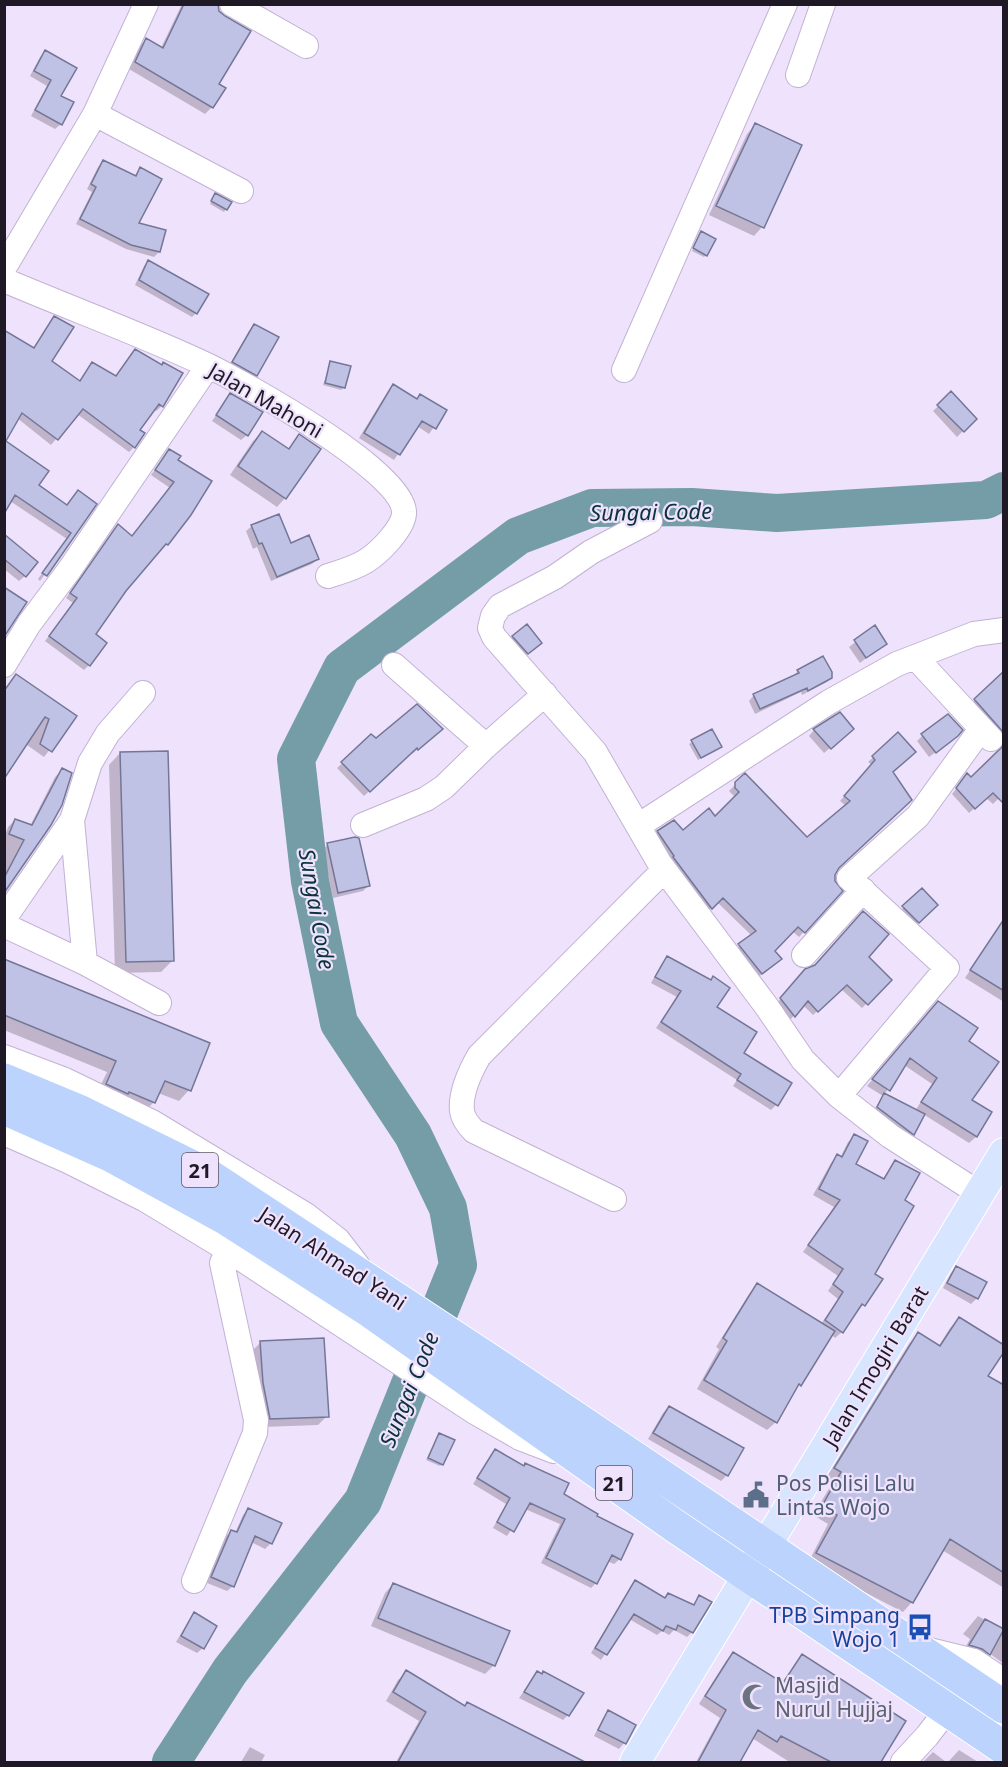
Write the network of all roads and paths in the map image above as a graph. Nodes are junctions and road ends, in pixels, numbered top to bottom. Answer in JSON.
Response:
{"nodes":[{"id":1,"x":146,"y":4,"type":"edge"},
{"id":2,"x":232,"y":4,"type":"edge"},
{"id":3,"x":785,"y":4,"type":"edge"},
{"id":4,"x":823,"y":4,"type":"edge"},
{"id":5,"x":306,"y":46,"type":"dead end"},
{"id":6,"x":798,"y":75,"type":"dead end"},
{"id":7,"x":95,"y":114,"type":"junction"},
{"id":8,"x":241,"y":191,"type":"dead end"},
{"id":9,"x":4,"y":268,"type":"edge"},
{"id":10,"x":4,"y":280,"type":"edge"},
{"id":11,"x":208,"y":366,"type":"junction"},
{"id":12,"x":624,"y":370,"type":"dead end"},
{"id":13,"x":650,"y":521,"type":"dead end"},
{"id":14,"x":328,"y":576,"type":"dead end"},
{"id":15,"x":1004,"y":630,"type":"edge"},
{"id":16,"x":915,"y":657,"type":"junction"},
{"id":17,"x":4,"y":665,"type":"edge"},
{"id":18,"x":394,"y":665,"type":"dead end"},
{"id":19,"x":143,"y":693,"type":"dead end"},
{"id":20,"x":545,"y":693,"type":"junction"},
{"id":21,"x":486,"y":746,"type":"junction"},
{"id":22,"x":72,"y":820,"type":"junction"},
{"id":23,"x":363,"y":825,"type":"dead end"},
{"id":24,"x":638,"y":826,"type":"junction"},
{"id":25,"x":664,"y":870,"type":"junction"},
{"id":26,"x":863,"y":890,"type":"junction"},
{"id":27,"x":4,"y":919,"type":"edge"},
{"id":28,"x":4,"y":926,"type":"edge"},
{"id":29,"x":804,"y":955,"type":"dead end"},
{"id":30,"x":85,"y":963,"type":"junction"},
{"id":31,"x":159,"y":1003,"type":"dead end"},
{"id":32,"x":4,"y":1057,"type":"edge"},
{"id":33,"x":4,"y":1080,"type":"edge"},
{"id":34,"x":839,"y":1096,"type":"junction"},
{"id":35,"x":4,"y":1107,"type":"edge"},
{"id":36,"x":4,"y":1133,"type":"edge"},
{"id":37,"x":1004,"y":1153,"type":"edge"},
{"id":38,"x":980,"y":1194,"type":"junction"},
{"id":39,"x":614,"y":1198,"type":"dead end"},
{"id":40,"x":228,"y":1250,"type":"junction"},
{"id":41,"x":369,"y":1304,"type":"junction"},
{"id":42,"x":483,"y":1388,"type":"junction"},
{"id":43,"x":765,"y":1546,"type":"junction"},
{"id":44,"x":748,"y":1576,"type":"junction"},
{"id":45,"x":194,"y":1581,"type":"dead end"},
{"id":46,"x":1002,"y":1683,"type":"edge"},
{"id":47,"x":947,"y":1710,"type":"junction"},
{"id":48,"x":1004,"y":1748,"type":"edge"},
{"id":49,"x":635,"y":1762,"type":"edge"},
{"id":50,"x":903,"y":1762,"type":"edge"}],
"edges":[{"from":1,"to":7,"type":"street"},
{"from":2,"to":5,"type":"street"},
{"from":3,"to":12,"type":"street"},
{"from":4,"to":6,"type":"street"},
{"from":7,"to":8,"type":"street"},
{"from":7,"to":9,"type":"street"},
{"from":10,"to":11,"type":"street","name":"Jalan Mahoni"},
{"from":11,"to":14,"type":"street","name":"Jalan Mahoni"},
{"from":11,"to":17,"type":"street"},
{"from":13,"to":20,"type":"street"},
{"from":15,"to":16,"type":"street"},
{"from":16,"to":24,"type":"street"},
{"from":16,"to":26,"type":"street"},
{"from":18,"to":21,"type":"street"},
{"from":19,"to":22,"type":"street"},
{"from":20,"to":21,"type":"street"},
{"from":20,"to":24,"type":"street"},
{"from":21,"to":23,"type":"street"},
{"from":22,"to":27,"type":"street"},
{"from":22,"to":30,"type":"street"},
{"from":24,"to":25,"type":"street"},
{"from":25,"to":34,"type":"street"},
{"from":25,"to":39,"type":"street"},
{"from":26,"to":29,"type":"street"},
{"from":26,"to":34,"type":"street"},
{"from":28,"to":30,"type":"street"},
{"from":30,"to":31,"type":"street"},
{"from":32,"to":41,"type":"street"},
{"from":33,"to":41,"type":"highway","name":"Jalan Ahmad Yani","number":"21"},
{"from":34,"to":38,"type":"street"},
{"from":35,"to":41,"type":"highway","name":"Jalan Ahmad Yani","number":"21"},
{"from":36,"to":40,"type":"street"},
{"from":37,"to":38,"type":"main road","name":"Jalan Imogiri Barat"},
{"from":38,"to":43,"type":"main road","name":"Jalan Imogiri Barat"},
{"from":40,"to":41,"type":"street"},
{"from":40,"to":45,"type":"street"},
{"from":41,"to":42,"type":"highway","name":"Jalan Ahmad Yani","number":"21"},
{"from":41,"to":42,"type":"street"},
{"from":42,"to":43,"type":"highway","name":"Jalan Ahmad Yani","number":"21"},
{"from":42,"to":44,"type":"highway","name":"Jalan Ahmad Yani","number":"21"},
{"from":43,"to":44,"type":"main road","name":"Jalan Imogiri Barat"},
{"from":43,"to":46,"type":"highway","number":"21"},
{"from":44,"to":47,"type":"highway","number":"21"},
{"from":44,"to":49,"type":"main road","name":"Jalan Imogiri Barat"},
{"from":47,"to":48,"type":"highway","number":"21"},
{"from":47,"to":50,"type":"street"}]}
